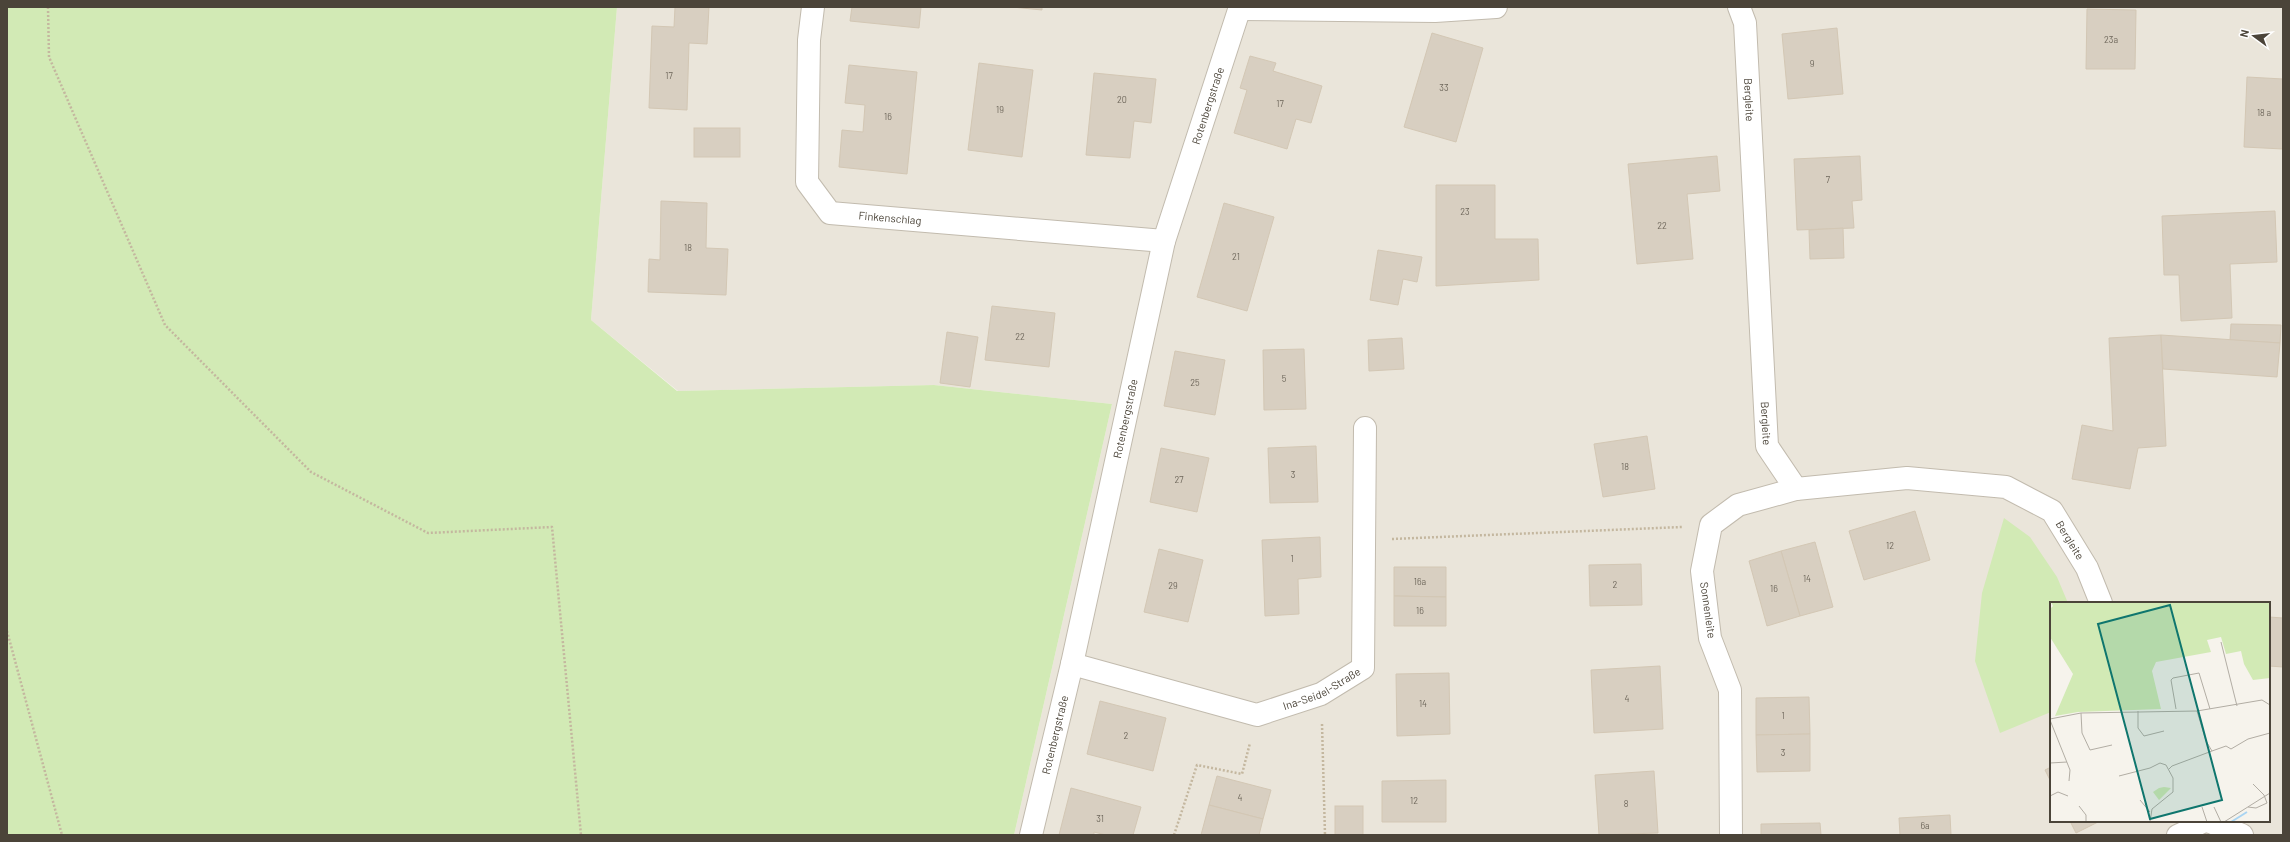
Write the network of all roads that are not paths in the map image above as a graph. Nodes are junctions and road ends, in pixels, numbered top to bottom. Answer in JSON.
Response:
{"nodes":[{"id":1,"x":813,"y":7,"type":"edge"},
{"id":2,"x":1496,"y":7,"type":"edge"},
{"id":3,"x":1739,"y":7,"type":"edge"},
{"id":4,"x":1240,"y":8,"type":"edge"},
{"id":5,"x":1164,"y":241,"type":"junction"},
{"id":6,"x":1365,"y":428,"type":"dead end"},
{"id":7,"x":1796,"y":489,"type":"junction"},
{"id":8,"x":2101,"y":602,"type":"edge"},
{"id":9,"x":1072,"y":664,"type":"junction"},
{"id":10,"x":2205,"y":822,"type":"edge"},
{"id":11,"x":2210,"y":822,"type":"edge"},
{"id":12,"x":1031,"y":835,"type":"edge"},
{"id":13,"x":1731,"y":835,"type":"edge"},
{"id":14,"x":2176,"y":835,"type":"edge"},
{"id":15,"x":2242,"y":835,"type":"edge"}],
"edges":[{"from":1,"to":5,"type":"street","name":"Finkenschlag"},
{"from":2,"to":4,"type":"street"},
{"from":3,"to":7,"type":"street","name":"Bergleite"},
{"from":4,"to":5,"type":"street","name":"Rotenbergstraße"},
{"from":5,"to":9,"type":"street","name":"Rotenbergstraße"},
{"from":6,"to":9,"type":"street","name":"Ina-Seidel-Straße"},
{"from":7,"to":8,"type":"street","name":"Bergleite"},
{"from":7,"to":13,"type":"street","name":"Sonnenleite"},
{"from":9,"to":12,"type":"street","name":"Rotenbergstraße"},
{"from":10,"to":14,"type":"lane"},
{"from":11,"to":15,"type":"street"}]}
